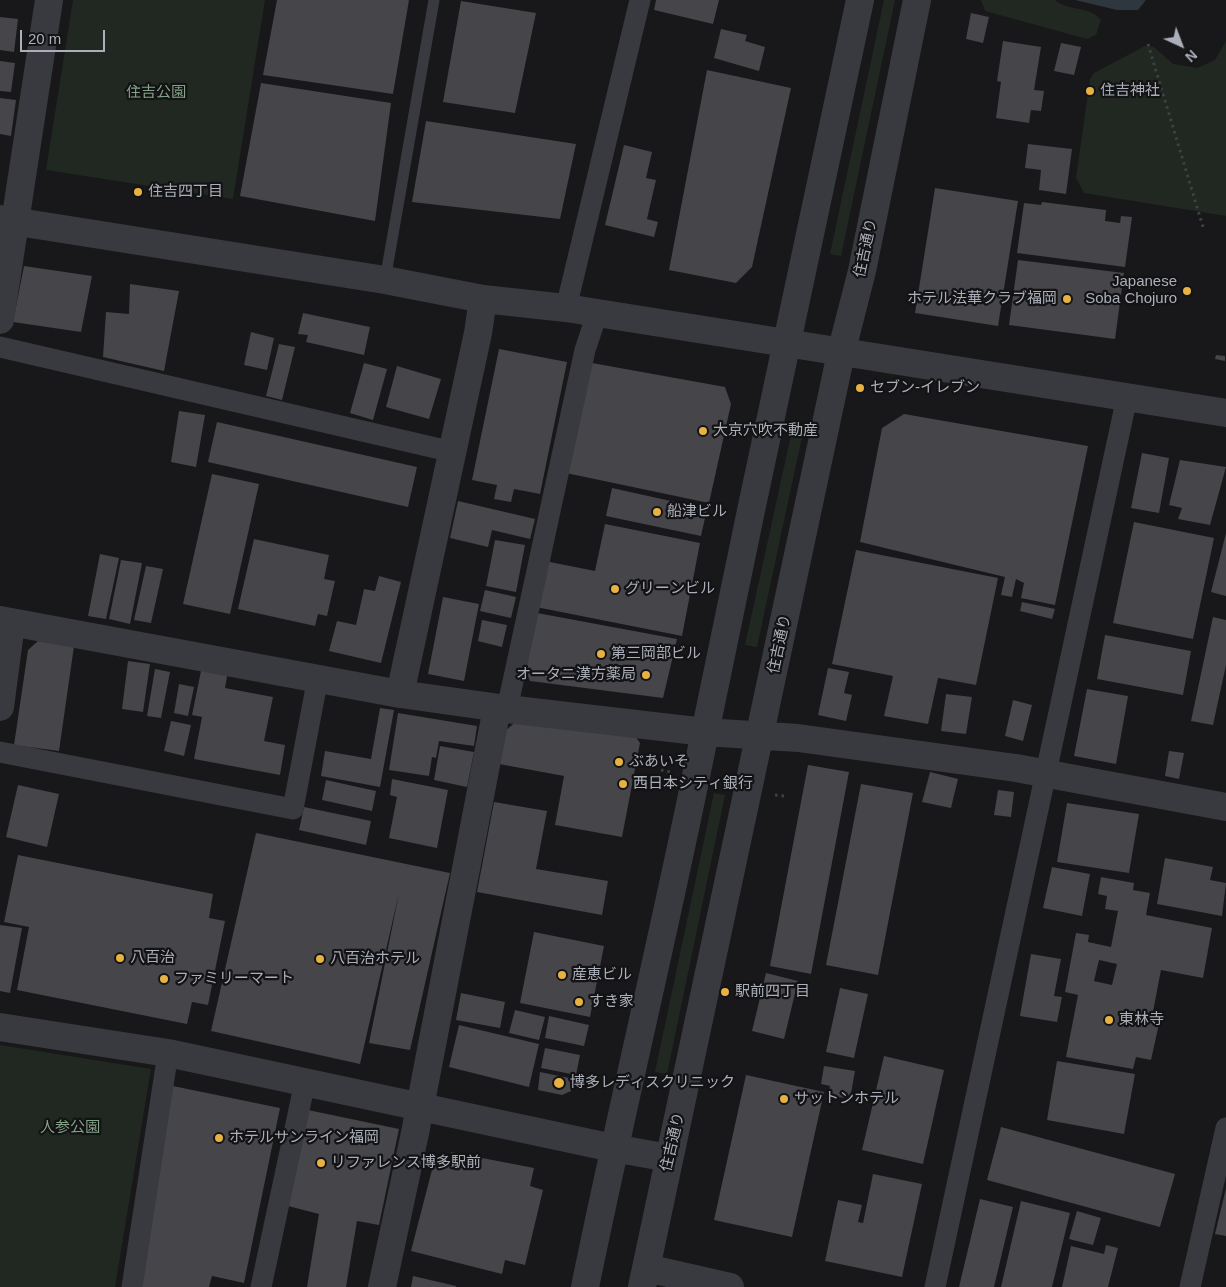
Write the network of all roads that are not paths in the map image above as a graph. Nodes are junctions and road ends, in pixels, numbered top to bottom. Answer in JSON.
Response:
{"nodes":[{"id":1,"x":49,"y":0,"type":"edge"},
{"id":2,"x":434,"y":0,"type":"edge"},
{"id":3,"x":640,"y":0,"type":"edge"},
{"id":4,"x":860,"y":0,"type":"edge"},
{"id":5,"x":917,"y":0,"type":"edge"},
{"id":6,"x":8,"y":220,"type":"edge"},
{"id":7,"x":385,"y":280,"type":"junction"},
{"id":8,"x":483,"y":299,"type":"junction"},
{"id":9,"x":566,"y":308,"type":"junction"},
{"id":10,"x":597,"y":314,"type":"junction"},
{"id":11,"x":0,"y":320,"type":"edge"},
{"id":12,"x":787,"y":344,"type":"junction"},
{"id":13,"x":0,"y":347,"type":"edge"},
{"id":14,"x":841,"y":353,"type":"junction"},
{"id":15,"x":1127,"y":397,"type":"junction"},
{"id":16,"x":1226,"y":413,"type":"edge"},
{"id":17,"x":453,"y":452,"type":"junction"},
{"id":18,"x":6,"y":622,"type":"edge"},
{"id":19,"x":318,"y":677,"type":"junction"},
{"id":20,"x":400,"y":694,"type":"junction"},
{"id":21,"x":0,"y":707,"type":"edge"},
{"id":22,"x":502,"y":709,"type":"junction"},
{"id":23,"x":705,"y":732,"type":"junction"},
{"id":24,"x":760,"y":737,"type":"junction"},
{"id":25,"x":0,"y":752,"type":"edge"},
{"id":26,"x":1045,"y":774,"type":"junction"},
{"id":27,"x":1226,"y":807,"type":"edge"},
{"id":28,"x":0,"y":1027,"type":"edge"},
{"id":29,"x":168,"y":1053,"type":"junction"},
{"id":30,"x":305,"y":1082,"type":"junction"},
{"id":31,"x":420,"y":1108,"type":"junction"},
{"id":32,"x":1226,"y":1128,"type":"edge"},
{"id":33,"x":613,"y":1148,"type":"junction"},
{"id":34,"x":668,"y":1158,"type":"junction"},
{"id":35,"x":644,"y":1277,"type":"edge"},
{"id":36,"x":132,"y":1287,"type":"edge"},
{"id":37,"x":261,"y":1287,"type":"edge"},
{"id":38,"x":382,"y":1287,"type":"edge"},
{"id":39,"x":585,"y":1287,"type":"edge"},
{"id":40,"x":730,"y":1287,"type":"edge"},
{"id":41,"x":935,"y":1287,"type":"edge"},
{"id":42,"x":1190,"y":1287,"type":"edge"}],
"edges":[{"from":1,"to":6,"type":"street"},
{"from":2,"to":7,"type":"lane"},
{"from":3,"to":9,"type":"street"},
{"from":4,"to":12,"type":"street"},
{"from":5,"to":14,"type":"street","name":"住吉通り"},
{"from":6,"to":7,"type":"street"},
{"from":6,"to":11,"type":"street"},
{"from":7,"to":8,"type":"street"},
{"from":8,"to":9,"type":"street"},
{"from":8,"to":17,"type":"street"},
{"from":9,"to":10,"type":"street"},
{"from":10,"to":12,"type":"street"},
{"from":10,"to":22,"type":"street"},
{"from":12,"to":14,"type":"street"},
{"from":12,"to":23,"type":"street"},
{"from":13,"to":17,"type":"street"},
{"from":14,"to":15,"type":"street"},
{"from":14,"to":24,"type":"street","name":"住吉通り"},
{"from":15,"to":16,"type":"street"},
{"from":15,"to":26,"type":"street"},
{"from":17,"to":20,"type":"street"},
{"from":18,"to":19,"type":"street"},
{"from":18,"to":21,"type":"street"},
{"from":19,"to":20,"type":"street"},
{"from":19,"to":25,"type":"street"},
{"from":20,"to":22,"type":"street"},
{"from":22,"to":23,"type":"street"},
{"from":22,"to":31,"type":"street"},
{"from":23,"to":24,"type":"street"},
{"from":23,"to":33,"type":"street"},
{"from":24,"to":26,"type":"street"},
{"from":24,"to":34,"type":"street","name":"住吉通り"},
{"from":26,"to":27,"type":"street"},
{"from":26,"to":41,"type":"street"},
{"from":28,"to":29,"type":"street"},
{"from":29,"to":30,"type":"street"},
{"from":29,"to":36,"type":"street"},
{"from":30,"to":31,"type":"street"},
{"from":30,"to":37,"type":"street"},
{"from":31,"to":33,"type":"street"},
{"from":31,"to":38,"type":"street"},
{"from":32,"to":42,"type":"street"},
{"from":33,"to":34,"type":"street"},
{"from":33,"to":39,"type":"street"},
{"from":34,"to":35,"type":"street","name":"住吉通り"},
{"from":35,"to":40,"type":"street"}]}
